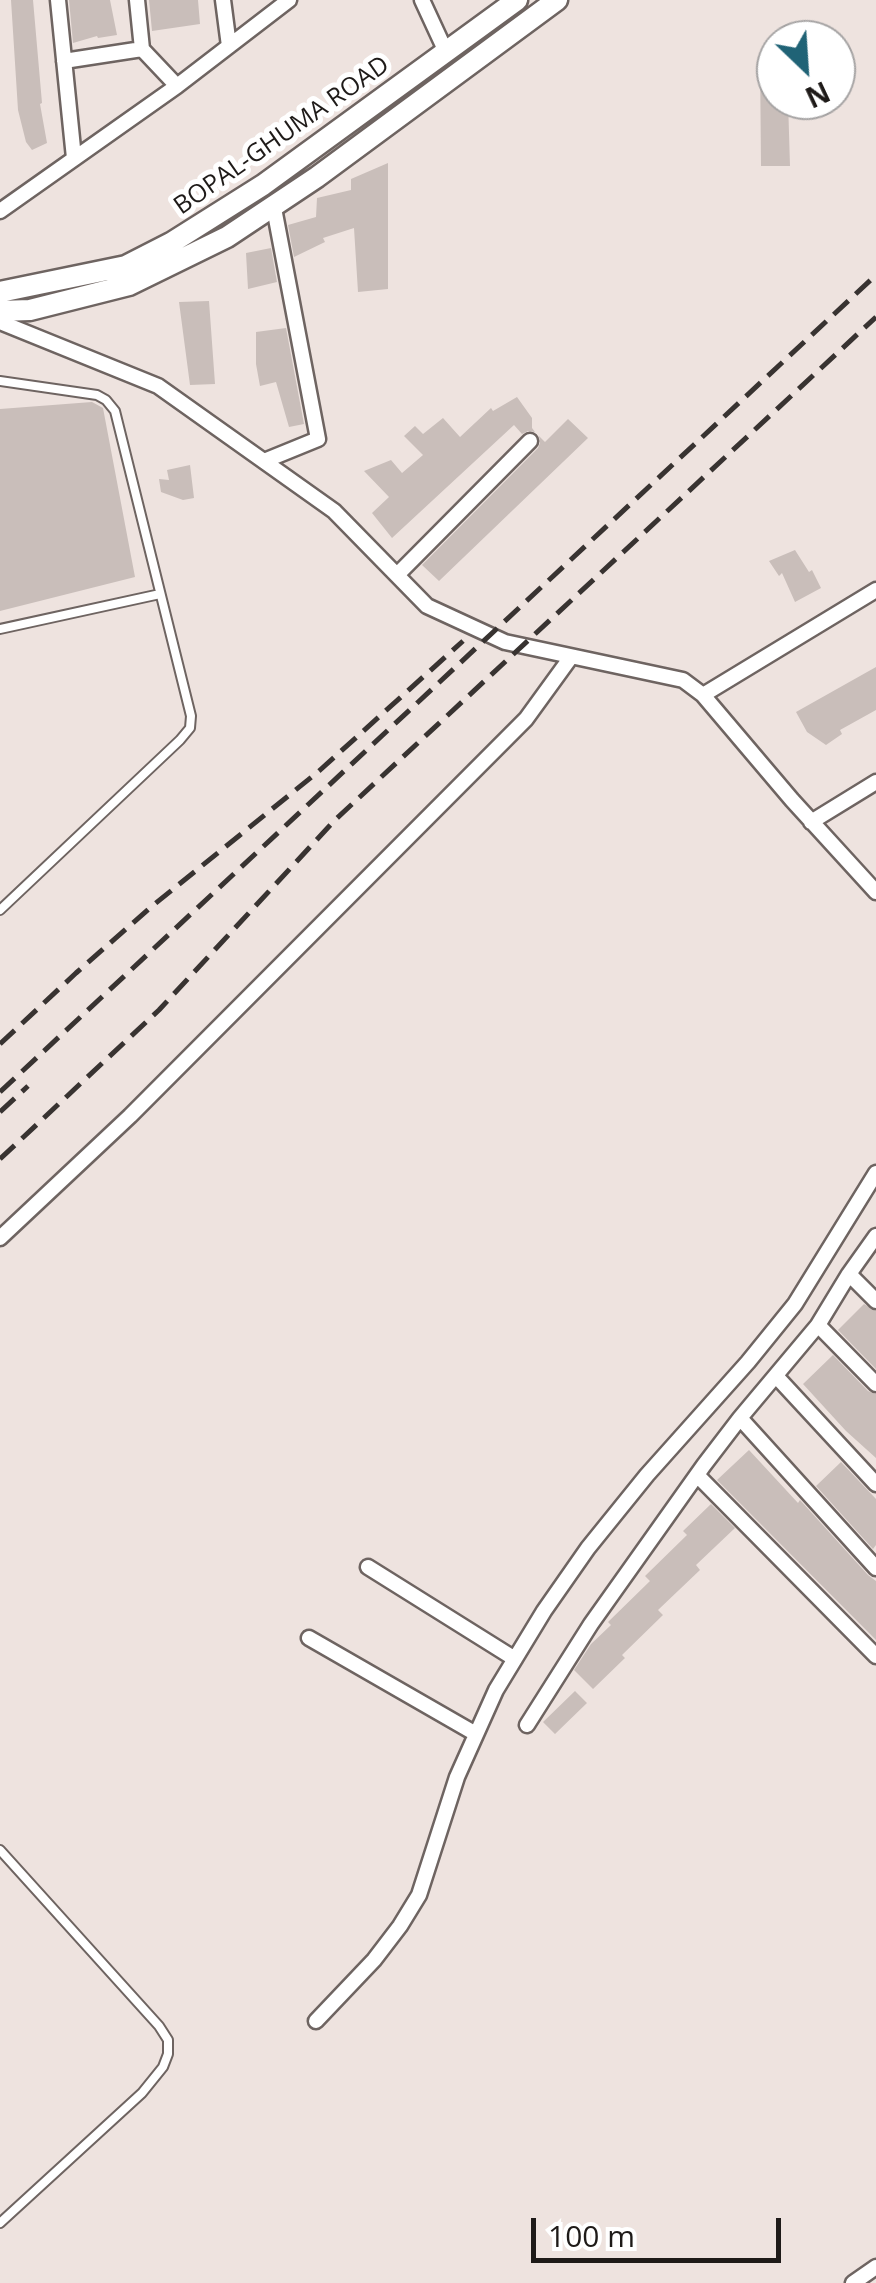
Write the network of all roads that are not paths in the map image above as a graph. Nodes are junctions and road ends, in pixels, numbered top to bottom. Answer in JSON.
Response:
{"nodes":[{"id":1,"x":58,"y":0,"type":"edge"},
{"id":2,"x":137,"y":0,"type":"edge"},
{"id":3,"x":223,"y":0,"type":"edge"},
{"id":4,"x":289,"y":0,"type":"edge"},
{"id":5,"x":422,"y":0,"type":"edge"},
{"id":6,"x":517,"y":0,"type":"edge"},
{"id":7,"x":557,"y":0,"type":"edge"},
{"id":8,"x":229,"y":46,"type":"junction"},
{"id":9,"x":142,"y":49,"type":"junction"},
{"id":10,"x":446,"y":52,"type":"junction"},
{"id":11,"x":64,"y":61,"type":"junction"},
{"id":12,"x":177,"y":86,"type":"junction"},
{"id":13,"x":74,"y":158,"type":"junction"},
{"id":14,"x":274,"y":208,"type":"junction"},
{"id":15,"x":0,"y":211,"type":"edge"},
{"id":16,"x":0,"y":292,"type":"edge"},
{"id":17,"x":0,"y":311,"type":"edge"},
{"id":18,"x":0,"y":322,"type":"edge"},
{"id":19,"x":0,"y":381,"type":"edge"},
{"id":20,"x":530,"y":441,"type":"dead end"},
{"id":21,"x":264,"y":461,"type":"junction"},
{"id":22,"x":397,"y":575,"type":"junction"},
{"id":23,"x":876,"y":590,"type":"edge"},
{"id":24,"x":160,"y":594,"type":"junction"},
{"id":25,"x":0,"y":630,"type":"edge"},
{"id":26,"x":571,"y":657,"type":"junction"},
{"id":27,"x":704,"y":695,"type":"junction"},
{"id":28,"x":876,"y":782,"type":"edge"},
{"id":29,"x":812,"y":822,"type":"junction"},
{"id":30,"x":876,"y":892,"type":"edge"},
{"id":31,"x":0,"y":910,"type":"edge"},
{"id":32,"x":876,"y":1173,"type":"edge"},
{"id":33,"x":876,"y":1236,"type":"edge"},
{"id":34,"x":0,"y":1238,"type":"edge"},
{"id":35,"x":849,"y":1274,"type":"junction"},
{"id":36,"x":876,"y":1302,"type":"edge"},
{"id":37,"x":818,"y":1325,"type":"junction"},
{"id":38,"x":776,"y":1376,"type":"junction"},
{"id":39,"x":876,"y":1384,"type":"edge"},
{"id":40,"x":740,"y":1418,"type":"junction"},
{"id":41,"x":697,"y":1475,"type":"junction"},
{"id":42,"x":876,"y":1484,"type":"edge"},
{"id":43,"x":368,"y":1567,"type":"dead end"},
{"id":44,"x":876,"y":1568,"type":"edge"},
{"id":45,"x":308,"y":1638,"type":"dead end"},
{"id":46,"x":876,"y":1656,"type":"edge"},
{"id":47,"x":515,"y":1659,"type":"junction"},
{"id":48,"x":527,"y":1725,"type":"dead end"},
{"id":49,"x":476,"y":1734,"type":"junction"},
{"id":50,"x":0,"y":1850,"type":"edge"},
{"id":51,"x":316,"y":2022,"type":"dead end"},
{"id":52,"x":0,"y":2223,"type":"edge"},
{"id":53,"x":876,"y":2268,"type":"edge"},
{"id":54,"x":853,"y":2283,"type":"edge"}],
"edges":[{"from":1,"to":11,"type":"street"},
{"from":2,"to":9,"type":"street"},
{"from":3,"to":8,"type":"street"},
{"from":4,"to":8,"type":"street"},
{"from":5,"to":10,"type":"street"},
{"from":6,"to":10,"type":"street","name":"BOPAL-GHUMA ROAD"},
{"from":7,"to":14,"type":"street"},
{"from":8,"to":12,"type":"street"},
{"from":9,"to":11,"type":"street"},
{"from":9,"to":12,"type":"street"},
{"from":10,"to":16,"type":"street","name":"BOPAL-GHUMA ROAD"},
{"from":11,"to":13,"type":"street"},
{"from":12,"to":13,"type":"street"},
{"from":13,"to":15,"type":"street"},
{"from":14,"to":17,"type":"street"},
{"from":14,"to":21,"type":"street"},
{"from":18,"to":21,"type":"street"},
{"from":19,"to":24,"type":"lane"},
{"from":20,"to":22,"type":"street"},
{"from":21,"to":22,"type":"street"},
{"from":22,"to":26,"type":"street"},
{"from":23,"to":27,"type":"street"},
{"from":24,"to":25,"type":"lane"},
{"from":24,"to":31,"type":"lane"},
{"from":26,"to":27,"type":"street"},
{"from":26,"to":34,"type":"street"},
{"from":27,"to":29,"type":"street"},
{"from":28,"to":29,"type":"street"},
{"from":29,"to":30,"type":"street"},
{"from":32,"to":47,"type":"street"},
{"from":33,"to":35,"type":"street"},
{"from":35,"to":36,"type":"street"},
{"from":35,"to":37,"type":"street"},
{"from":37,"to":38,"type":"street"},
{"from":37,"to":39,"type":"street"},
{"from":38,"to":40,"type":"street"},
{"from":38,"to":42,"type":"street"},
{"from":40,"to":41,"type":"street"},
{"from":40,"to":44,"type":"street"},
{"from":41,"to":46,"type":"street"},
{"from":41,"to":48,"type":"street"},
{"from":43,"to":47,"type":"street"},
{"from":45,"to":49,"type":"street"},
{"from":47,"to":49,"type":"street"},
{"from":49,"to":51,"type":"street"},
{"from":50,"to":52,"type":"lane"},
{"from":53,"to":54,"type":"street"}]}
